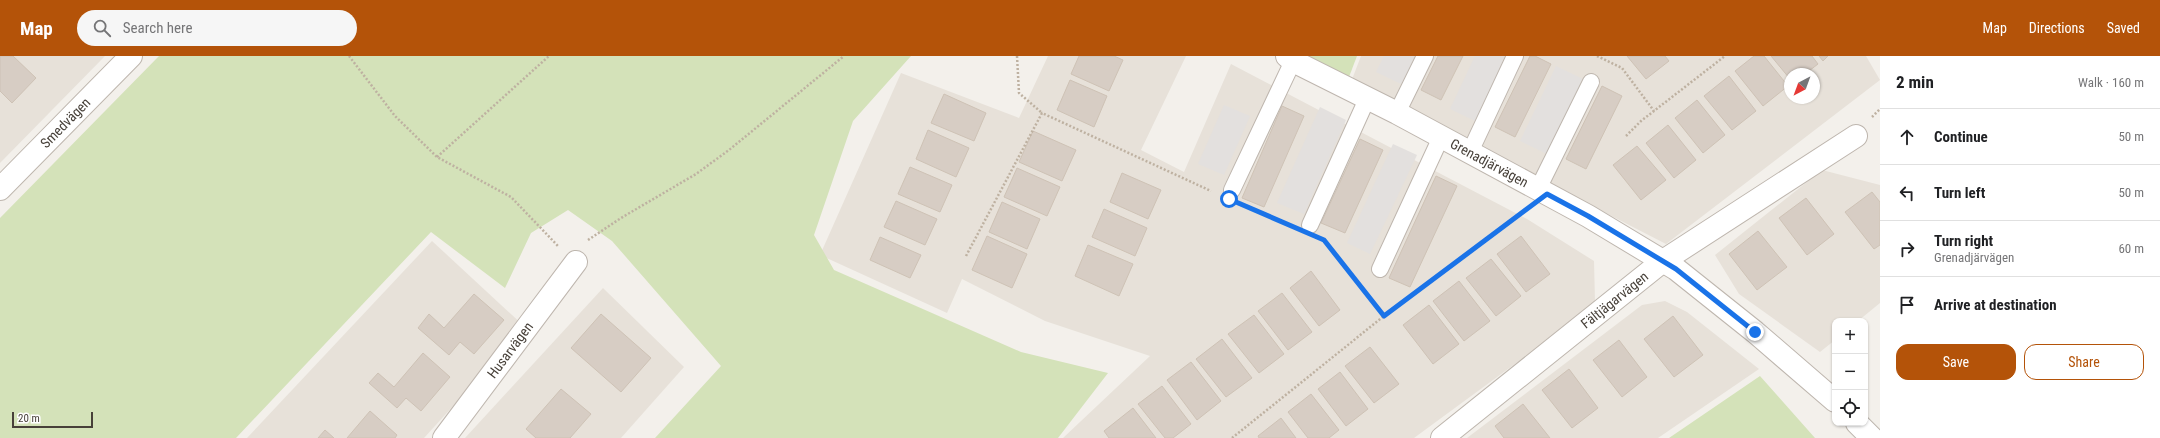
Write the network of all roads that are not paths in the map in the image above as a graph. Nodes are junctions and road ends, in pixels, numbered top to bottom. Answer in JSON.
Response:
{"nodes":[{"id":1,"x":131,"y":56,"type":"edge"},
{"id":2,"x":1425,"y":56,"type":"edge"},
{"id":3,"x":1515,"y":56,"type":"edge"},
{"id":4,"x":1290,"y":58,"type":"edge"},
{"id":5,"x":1591,"y":82,"type":"dead end"},
{"id":6,"x":1367,"y":99,"type":"junction"},
{"id":7,"x":1397,"y":113,"type":"junction"},
{"id":8,"x":1856,"y":136,"type":"dead end"},
{"id":9,"x":1441,"y":137,"type":"junction"},
{"id":10,"x":1470,"y":152,"type":"junction"},
{"id":11,"x":0,"y":189,"type":"edge"},
{"id":12,"x":1232,"y":190,"type":"dead end"},
{"id":13,"x":1542,"y":191,"type":"junction"},
{"id":14,"x":1310,"y":225,"type":"dead end"},
{"id":15,"x":1663,"y":261,"type":"junction"},
{"id":16,"x":576,"y":262,"type":"road end"},
{"id":17,"x":1380,"y":269,"type":"dead end"},
{"id":18,"x":1832,"y":398,"type":"edge"},
{"id":19,"x":1860,"y":426,"type":"edge"},
{"id":20,"x":444,"y":438,"type":"edge"},
{"id":21,"x":1442,"y":438,"type":"edge"},
{"id":22,"x":1872,"y":438,"type":"edge"}],
"edges":[{"from":1,"to":11,"type":"street","name":"Smedvägen"},
{"from":2,"to":7,"type":"lane"},
{"from":3,"to":10,"type":"lane"},
{"from":4,"to":6,"type":"street","name":"Grenadjärvägen"},
{"from":4,"to":12,"type":"lane"},
{"from":5,"to":13,"type":"lane"},
{"from":6,"to":7,"type":"street","name":"Grenadjärvägen"},
{"from":6,"to":14,"type":"lane"},
{"from":7,"to":9,"type":"street","name":"Grenadjärvägen"},
{"from":8,"to":15,"type":"street","name":"Fältjägarvägen"},
{"from":9,"to":10,"type":"street","name":"Grenadjärvägen"},
{"from":9,"to":17,"type":"lane"},
{"from":10,"to":13,"type":"street","name":"Grenadjärvägen"},
{"from":13,"to":15,"type":"street","name":"Grenadjärvägen"},
{"from":15,"to":18,"type":"street","name":"Grenadjärvägen"},
{"from":15,"to":21,"type":"street","name":"Fältjägarvägen"},
{"from":16,"to":20,"type":"street","name":"Husarvägen"},
{"from":19,"to":22,"type":"street"}]}
